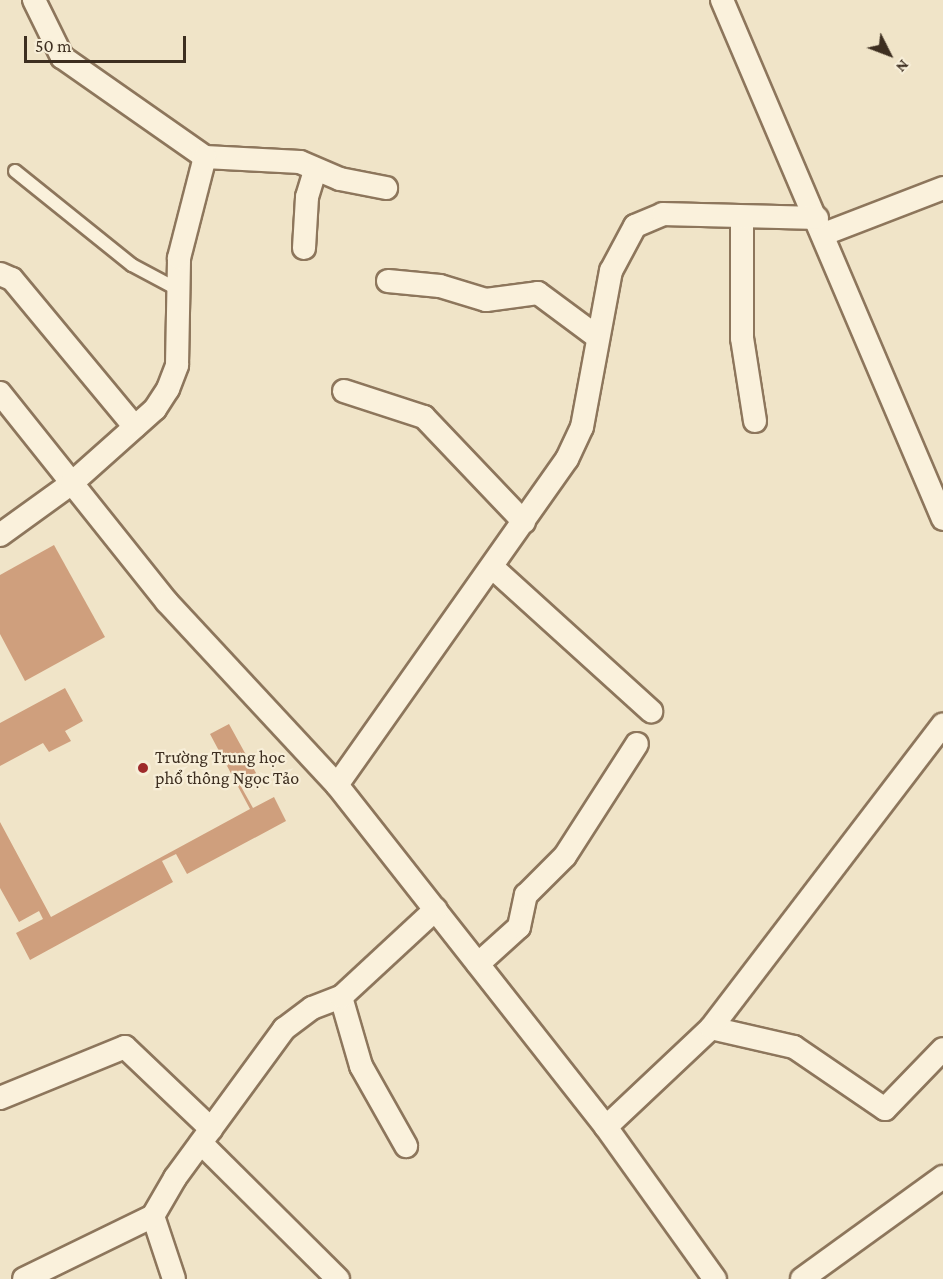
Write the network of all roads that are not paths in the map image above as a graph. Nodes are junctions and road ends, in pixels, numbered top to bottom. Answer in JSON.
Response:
{"nodes":[{"id":1,"x":34,"y":0,"type":"edge"},
{"id":2,"x":722,"y":0,"type":"edge"},
{"id":3,"x":205,"y":157,"type":"junction"},
{"id":4,"x":315,"y":170,"type":"junction"},
{"id":5,"x":15,"y":171,"type":"dead end"},
{"id":6,"x":386,"y":188,"type":"dead end"},
{"id":7,"x":943,"y":188,"type":"edge"},
{"id":8,"x":742,"y":218,"type":"junction"},
{"id":9,"x":821,"y":226,"type":"junction"},
{"id":10,"x":304,"y":248,"type":"dead end"},
{"id":11,"x":0,"y":274,"type":"edge"},
{"id":12,"x":388,"y":281,"type":"dead end"},
{"id":13,"x":177,"y":289,"type":"junction"},
{"id":14,"x":596,"y":336,"type":"junction"},
{"id":15,"x":344,"y":391,"type":"dead end"},
{"id":16,"x":0,"y":393,"type":"edge"},
{"id":17,"x":755,"y":421,"type":"dead end"},
{"id":18,"x":135,"y":427,"type":"junction"},
{"id":19,"x":72,"y":483,"type":"junction"},
{"id":20,"x":943,"y":519,"type":"edge"},
{"id":21,"x":524,"y":522,"type":"junction"},
{"id":22,"x":0,"y":535,"type":"edge"},
{"id":23,"x":492,"y":567,"type":"junction"},
{"id":24,"x":651,"y":711,"type":"dead end"},
{"id":25,"x":943,"y":725,"type":"edge"},
{"id":26,"x":637,"y":744,"type":"dead end"},
{"id":27,"x":337,"y":785,"type":"junction"},
{"id":28,"x":436,"y":909,"type":"junction"},
{"id":29,"x":478,"y":964,"type":"junction"},
{"id":30,"x":340,"y":997,"type":"junction"},
{"id":31,"x":711,"y":1028,"type":"junction"},
{"id":32,"x":943,"y":1049,"type":"edge"},
{"id":33,"x":0,"y":1098,"type":"edge"},
{"id":34,"x":606,"y":1126,"type":"junction"},
{"id":35,"x":206,"y":1136,"type":"junction"},
{"id":36,"x":406,"y":1146,"type":"dead end"},
{"id":37,"x":943,"y":1177,"type":"edge"},
{"id":38,"x":153,"y":1216,"type":"junction"},
{"id":39,"x":24,"y":1279,"type":"edge"},
{"id":40,"x":174,"y":1279,"type":"edge"},
{"id":41,"x":338,"y":1279,"type":"edge"},
{"id":42,"x":715,"y":1279,"type":"edge"},
{"id":43,"x":802,"y":1279,"type":"edge"}],
"edges":[{"from":1,"to":3,"type":"street"},
{"from":2,"to":9,"type":"street"},
{"from":3,"to":4,"type":"street"},
{"from":3,"to":13,"type":"street"},
{"from":4,"to":6,"type":"street"},
{"from":4,"to":10,"type":"street"},
{"from":5,"to":13,"type":"lane"},
{"from":7,"to":9,"type":"street"},
{"from":8,"to":9,"type":"street"},
{"from":8,"to":14,"type":"street"},
{"from":8,"to":17,"type":"street"},
{"from":9,"to":20,"type":"street"},
{"from":11,"to":18,"type":"street"},
{"from":12,"to":14,"type":"street"},
{"from":13,"to":18,"type":"street"},
{"from":14,"to":21,"type":"street"},
{"from":15,"to":21,"type":"street"},
{"from":16,"to":19,"type":"street"},
{"from":18,"to":19,"type":"street"},
{"from":19,"to":22,"type":"street"},
{"from":19,"to":27,"type":"street"},
{"from":21,"to":23,"type":"street"},
{"from":23,"to":24,"type":"street"},
{"from":23,"to":27,"type":"street"},
{"from":25,"to":31,"type":"street"},
{"from":26,"to":29,"type":"street"},
{"from":27,"to":28,"type":"street"},
{"from":28,"to":29,"type":"street"},
{"from":28,"to":30,"type":"street"},
{"from":29,"to":34,"type":"street"},
{"from":30,"to":35,"type":"street"},
{"from":30,"to":36,"type":"street"},
{"from":31,"to":32,"type":"street"},
{"from":31,"to":34,"type":"street"},
{"from":33,"to":35,"type":"street"},
{"from":34,"to":42,"type":"street"},
{"from":35,"to":38,"type":"street"},
{"from":35,"to":41,"type":"street"},
{"from":37,"to":43,"type":"street"},
{"from":38,"to":39,"type":"street"},
{"from":38,"to":40,"type":"street"}]}
